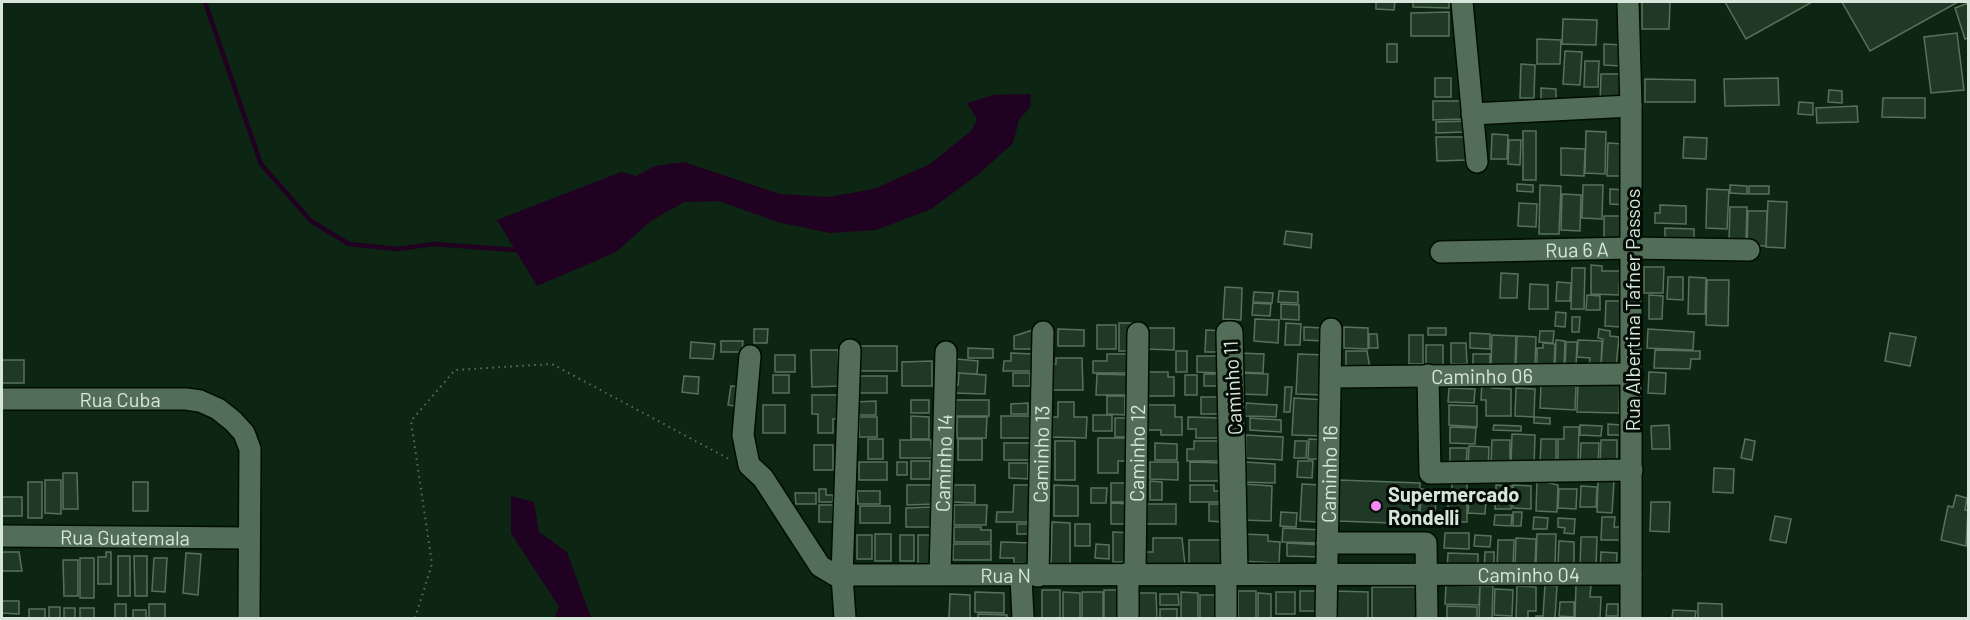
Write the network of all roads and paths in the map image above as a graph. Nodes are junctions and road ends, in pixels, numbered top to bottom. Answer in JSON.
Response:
{"nodes":[{"id":1,"x":1462,"y":2,"type":"edge"},
{"id":2,"x":1628,"y":2,"type":"edge"},
{"id":3,"x":1631,"y":106,"type":"junction"},
{"id":4,"x":1472,"y":114,"type":"junction"},
{"id":5,"x":1477,"y":162,"type":"dead end"},
{"id":6,"x":1631,"y":248,"type":"junction"},
{"id":7,"x":1749,"y":250,"type":"dead end"},
{"id":8,"x":1441,"y":252,"type":"dead end"},
{"id":9,"x":1331,"y":329,"type":"dead end"},
{"id":10,"x":1042,"y":332,"type":"dead end"},
{"id":11,"x":1138,"y":333,"type":"dead end"},
{"id":12,"x":850,"y":350,"type":"dead end"},
{"id":13,"x":946,"y":352,"type":"dead end"},
{"id":14,"x":750,"y":356,"type":"dead end"},
{"id":15,"x":1632,"y":374,"type":"junction"},
{"id":16,"x":1428,"y":375,"type":"junction"},
{"id":17,"x":1332,"y":377,"type":"junction"},
{"id":18,"x":2,"y":399,"type":"edge"},
{"id":19,"x":749,"y":465,"type":"junction"},
{"id":20,"x":1632,"y":470,"type":"junction"},
{"id":21,"x":2,"y":536,"type":"edge"},
{"id":22,"x":249,"y":538,"type":"junction"},
{"id":23,"x":1328,"y":543,"type":"junction"},
{"id":24,"x":1132,"y":573,"type":"junction"},
{"id":25,"x":1229,"y":573,"type":"junction"},
{"id":26,"x":1326,"y":573,"type":"junction"},
{"id":27,"x":940,"y":574,"type":"junction"},
{"id":28,"x":1630,"y":574,"type":"junction"},
{"id":29,"x":842,"y":576,"type":"junction"},
{"id":30,"x":1426,"y":576,"type":"junction"},
{"id":31,"x":1029,"y":577,"type":"junction"},
{"id":32,"x":249,"y":618,"type":"edge"},
{"id":33,"x":416,"y":618,"type":"edge"},
{"id":34,"x":845,"y":618,"type":"edge"},
{"id":35,"x":1023,"y":618,"type":"edge"},
{"id":36,"x":1128,"y":618,"type":"edge"},
{"id":37,"x":1226,"y":618,"type":"edge"},
{"id":38,"x":1326,"y":618,"type":"edge"},
{"id":39,"x":1427,"y":618,"type":"edge"},
{"id":40,"x":1631,"y":618,"type":"edge"}],
"edges":[{"from":1,"to":4,"type":"street"},
{"from":2,"to":3,"type":"street","name":"Rua Albertina Tafner Passos"},
{"from":3,"to":4,"type":"street"},
{"from":3,"to":6,"type":"street","name":"Rua Albertina Tafner Passos"},
{"from":4,"to":5,"type":"street"},
{"from":6,"to":7,"type":"street","name":"Rua 6 A"},
{"from":6,"to":8,"type":"street","name":"Rua 6 A"},
{"from":6,"to":15,"type":"street","name":"Rua Albertina Tafner Passos"},
{"from":9,"to":17,"type":"street","name":"Caminho 16"},
{"from":10,"to":31,"type":"street","name":"Caminho 13"},
{"from":11,"to":24,"type":"street","name":"Caminho 12"},
{"from":12,"to":29,"type":"street"},
{"from":13,"to":27,"type":"street","name":"Caminho 14"},
{"from":14,"to":19,"type":"street"},
{"from":15,"to":16,"type":"street","name":"Caminho 06"},
{"from":15,"to":20,"type":"street","name":"Rua Albertina Tafner Passos"},
{"from":16,"to":17,"type":"street","name":"Caminho 06"},
{"from":16,"to":20,"type":"street"},
{"from":17,"to":23,"type":"street","name":"Caminho 16"},
{"from":18,"to":22,"type":"street","name":"Rua Cuba"},
{"from":19,"to":29,"type":"street"},
{"from":19,"to":33,"type":"path"},
{"from":20,"to":28,"type":"street","name":"Rua Albertina Tafner Passos"},
{"from":21,"to":22,"type":"street","name":"Rua Guatemala"},
{"from":22,"to":32,"type":"street"},
{"from":23,"to":26,"type":"street","name":"Caminho 16"},
{"from":23,"to":30,"type":"street"},
{"from":24,"to":25,"type":"street","name":"Rua N"},
{"from":24,"to":31,"type":"street","name":"Rua N"},
{"from":24,"to":36,"type":"street","name":"Caminho 12"},
{"from":25,"to":25,"type":"street","name":"Caminho 11"},
{"from":25,"to":26,"type":"street","name":"Rua N"},
{"from":25,"to":37,"type":"street"},
{"from":26,"to":30,"type":"street","name":"Rua N"},
{"from":26,"to":38,"type":"street","name":"Caminho 16"},
{"from":27,"to":29,"type":"street","name":"Rua N"},
{"from":27,"to":31,"type":"street","name":"Rua N"},
{"from":28,"to":30,"type":"street","name":"Caminho 04"},
{"from":28,"to":40,"type":"street","name":"Rua Albertina Tafner Passos"},
{"from":29,"to":34,"type":"street"},
{"from":30,"to":39,"type":"street"},
{"from":31,"to":35,"type":"street","name":"Caminho 13"}]}
